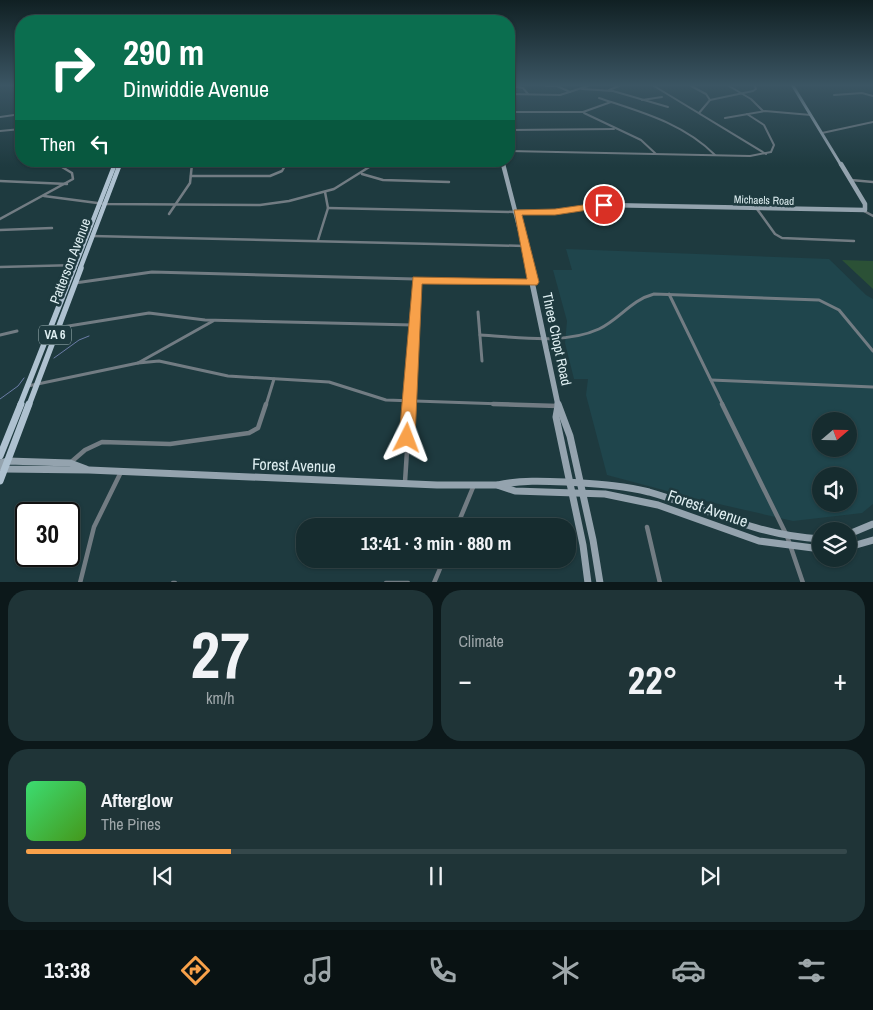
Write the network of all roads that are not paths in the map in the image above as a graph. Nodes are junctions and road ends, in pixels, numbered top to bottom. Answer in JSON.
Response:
{"nodes":[{"id":1,"x":585,"y":113,"type":"edge"},
{"id":2,"x":643,"y":113,"type":"edge"},
{"id":3,"x":699,"y":113,"type":"edge"},
{"id":4,"x":752,"y":113,"type":"edge"},
{"id":5,"x":784,"y":113,"type":"edge"},
{"id":6,"x":809,"y":113,"type":"edge"},
{"id":7,"x":747,"y":114,"type":"junction"},
{"id":8,"x":15,"y":115,"type":"edge"},
{"id":9,"x":811,"y":116,"type":"junction"},
{"id":10,"x":0,"y":117,"type":"edge"},
{"id":11,"x":725,"y":118,"type":"dead end"},
{"id":12,"x":873,"y":122,"type":"edge"},
{"id":13,"x":614,"y":129,"type":"junction"},
{"id":14,"x":15,"y":130,"type":"edge"},
{"id":15,"x":515,"y":130,"type":"edge"},
{"id":16,"x":0,"y":131,"type":"edge"},
{"id":17,"x":822,"y":133,"type":"junction"},
{"id":18,"x":515,"y":151,"type":"edge"},
{"id":19,"x":656,"y":154,"type":"junction"},
{"id":20,"x":767,"y":154,"type":"junction"},
{"id":21,"x":715,"y":156,"type":"junction"},
{"id":22,"x":61,"y":167,"type":"edge"},
{"id":23,"x":114,"y":167,"type":"edge"},
{"id":24,"x":118,"y":167,"type":"edge"},
{"id":25,"x":192,"y":167,"type":"edge"},
{"id":26,"x":284,"y":167,"type":"edge"},
{"id":27,"x":371,"y":167,"type":"edge"},
{"id":28,"x":504,"y":167,"type":"edge"},
{"id":29,"x":361,"y":174,"type":"junction"},
{"id":30,"x":191,"y":176,"type":"junction"},
{"id":31,"x":851,"y":180,"type":"junction"},
{"id":32,"x":0,"y":181,"type":"edge"},
{"id":33,"x":450,"y":182,"type":"dead end"},
{"id":34,"x":873,"y":182,"type":"edge"},
{"id":35,"x":67,"y":184,"type":"junction"},
{"id":36,"x":324,"y":192,"type":"junction"},
{"id":37,"x":44,"y":196,"type":"junction"},
{"id":38,"x":102,"y":204,"type":"junction"},
{"id":39,"x":175,"y":204,"type":"junction"},
{"id":40,"x":328,"y":208,"type":"junction"},
{"id":41,"x":757,"y":209,"type":"junction"},
{"id":42,"x":864,"y":211,"type":"junction"},
{"id":43,"x":517,"y":212,"type":"junction"},
{"id":44,"x":169,"y":214,"type":"dead end"},
{"id":45,"x":873,"y":216,"type":"edge"},
{"id":46,"x":0,"y":219,"type":"edge"},
{"id":47,"x":52,"y":228,"type":"dead end"},
{"id":48,"x":0,"y":230,"type":"edge"},
{"id":49,"x":90,"y":236,"type":"junction"},
{"id":50,"x":318,"y":240,"type":"junction"},
{"id":51,"x":854,"y":241,"type":"dead end"},
{"id":52,"x":525,"y":246,"type":"junction"},
{"id":53,"x":75,"y":265,"type":"junction"},
{"id":54,"x":82,"y":265,"type":"junction"},
{"id":55,"x":0,"y":267,"type":"edge"},
{"id":56,"x":417,"y":280,"type":"junction"},
{"id":57,"x":533,"y":282,"type":"junction"},
{"id":58,"x":75,"y":283,"type":"junction"},
{"id":59,"x":67,"y":284,"type":"junction"},
{"id":60,"x":669,"y":294,"type":"junction"},
{"id":61,"x":478,"y":312,"type":"dead end"},
{"id":62,"x":215,"y":320,"type":"junction"},
{"id":63,"x":412,"y":325,"type":"junction"},
{"id":64,"x":58,"y":328,"type":"junction"},
{"id":65,"x":50,"y":329,"type":"junction"},
{"id":66,"x":17,"y":331,"type":"dead end"},
{"id":67,"x":0,"y":335,"type":"edge"},
{"id":68,"x":480,"y":335,"type":"junction"},
{"id":69,"x":544,"y":336,"type":"junction"},
{"id":70,"x":873,"y":350,"type":"edge"},
{"id":71,"x":482,"y":361,"type":"dead end"},
{"id":72,"x":138,"y":363,"type":"junction"},
{"id":73,"x":274,"y":378,"type":"junction"},
{"id":74,"x":711,"y":380,"type":"junction"},
{"id":75,"x":37,"y":384,"type":"junction"},
{"id":76,"x":27,"y":386,"type":"junction"},
{"id":77,"x":873,"y":387,"type":"edge"},
{"id":78,"x":409,"y":401,"type":"junction"},
{"id":79,"x":558,"y":406,"type":"junction"},
{"id":80,"x":0,"y":456,"type":"edge"},
{"id":81,"x":70,"y":463,"type":"junction"},
{"id":82,"x":3,"y":465,"type":"edge"},
{"id":83,"x":89,"y":470,"type":"junction"},
{"id":84,"x":63,"y":471,"type":"junction"},
{"id":85,"x":121,"y":472,"type":"junction"},
{"id":86,"x":0,"y":481,"type":"edge"},
{"id":87,"x":404,"y":483,"type":"junction"},
{"id":88,"x":570,"y":483,"type":"junction"},
{"id":89,"x":581,"y":483,"type":"junction"},
{"id":90,"x":474,"y":484,"type":"junction"},
{"id":91,"x":498,"y":485,"type":"junction"},
{"id":92,"x":572,"y":493,"type":"junction"},
{"id":93,"x":583,"y":493,"type":"junction"},
{"id":94,"x":460,"y":518,"type":"edge"},
{"id":95,"x":873,"y":524,"type":"edge"},
{"id":96,"x":647,"y":527,"type":"dead end"},
{"id":97,"x":857,"y":531,"type":"edge"},
{"id":98,"x":787,"y":536,"type":"junction"},
{"id":99,"x":812,"y":537,"type":"edge"},
{"id":100,"x":873,"y":540,"type":"edge"},
{"id":101,"x":857,"y":545,"type":"edge"},
{"id":102,"x":792,"y":547,"type":"junction"},
{"id":103,"x":812,"y":548,"type":"edge"},
{"id":104,"x":440,"y":568,"type":"edge"},
{"id":105,"x":80,"y":582,"type":"edge"},
{"id":106,"x":386,"y":582,"type":"edge"},
{"id":107,"x":408,"y":582,"type":"edge"},
{"id":108,"x":434,"y":582,"type":"edge"},
{"id":109,"x":588,"y":582,"type":"edge"},
{"id":110,"x":600,"y":582,"type":"edge"},
{"id":111,"x":660,"y":582,"type":"edge"},
{"id":112,"x":803,"y":582,"type":"edge"}],
"edges":[{"from":1,"to":13,"type":"street"},
{"from":2,"to":21,"type":"street"},
{"from":3,"to":20,"type":"street"},
{"from":4,"to":7,"type":"street"},
{"from":5,"to":9,"type":"street"},
{"from":6,"to":9,"type":"main road"},
{"from":7,"to":11,"type":"street"},
{"from":7,"to":20,"type":"street"},
{"from":8,"to":10,"type":"street"},
{"from":9,"to":17,"type":"main road"},
{"from":12,"to":17,"type":"street"},
{"from":13,"to":15,"type":"street"},
{"from":13,"to":19,"type":"street"},
{"from":14,"to":16,"type":"street"},
{"from":17,"to":31,"type":"main road"},
{"from":18,"to":19,"type":"street"},
{"from":19,"to":21,"type":"street"},
{"from":20,"to":21,"type":"street"},
{"from":22,"to":35,"type":"street"},
{"from":23,"to":38,"type":"main road","name":"Patterson Avenue","number":"VA 6"},
{"from":24,"to":38,"type":"main road","name":"Patterson Avenue","number":"VA 6"},
{"from":25,"to":30,"type":"street"},
{"from":26,"to":30,"type":"street"},
{"from":27,"to":29,"type":"street"},
{"from":28,"to":43,"type":"main road","name":"Three Chopt Road"},
{"from":29,"to":33,"type":"street"},
{"from":29,"to":36,"type":"street"},
{"from":30,"to":39,"type":"street"},
{"from":31,"to":34,"type":"street"},
{"from":31,"to":42,"type":"main road"},
{"from":32,"to":35,"type":"street"},
{"from":35,"to":37,"type":"street"},
{"from":36,"to":39,"type":"street"},
{"from":36,"to":40,"type":"street"},
{"from":37,"to":38,"type":"street"},
{"from":37,"to":46,"type":"street"},
{"from":38,"to":39,"type":"street"},
{"from":38,"to":49,"type":"main road","name":"Patterson Avenue","number":"VA 6"},
{"from":39,"to":44,"type":"street"},
{"from":40,"to":43,"type":"street"},
{"from":40,"to":50,"type":"street"},
{"from":41,"to":42,"type":"main road","name":"Michaels Road"},
{"from":41,"to":43,"type":"main road","name":"Michaels Road"},
{"from":41,"to":51,"type":"street"},
{"from":42,"to":45,"type":"street"},
{"from":43,"to":52,"type":"main road","name":"Three Chopt Road"},
{"from":47,"to":48,"type":"street"},
{"from":49,"to":50,"type":"street"},
{"from":49,"to":53,"type":"main road","name":"Patterson Avenue","number":"VA 6"},
{"from":49,"to":54,"type":"main road","name":"Patterson Avenue","number":"VA 6"},
{"from":50,"to":52,"type":"street"},
{"from":52,"to":57,"type":"main road","name":"Three Chopt Road"},
{"from":53,"to":54,"type":"street"},
{"from":53,"to":55,"type":"street"},
{"from":53,"to":59,"type":"main road","name":"Patterson Avenue","number":"VA 6"},
{"from":54,"to":58,"type":"main road","name":"Patterson Avenue","number":"VA 6"},
{"from":56,"to":57,"type":"street"},
{"from":56,"to":58,"type":"street"},
{"from":56,"to":63,"type":"street"},
{"from":57,"to":69,"type":"main road","name":"Three Chopt Road"},
{"from":58,"to":59,"type":"street"},
{"from":58,"to":64,"type":"main road","name":"Patterson Avenue","number":"VA 6"},
{"from":59,"to":65,"type":"main road","name":"Patterson Avenue","number":"VA 6"},
{"from":60,"to":69,"type":"street"},
{"from":60,"to":70,"type":"street"},
{"from":60,"to":74,"type":"street"},
{"from":61,"to":68,"type":"street"},
{"from":62,"to":63,"type":"street"},
{"from":62,"to":64,"type":"street"},
{"from":62,"to":72,"type":"street"},
{"from":63,"to":78,"type":"street"},
{"from":64,"to":65,"type":"street"},
{"from":64,"to":75,"type":"main road","name":"Patterson Avenue","number":"VA 6"},
{"from":65,"to":76,"type":"main road","name":"Patterson Avenue","number":"VA 6"},
{"from":66,"to":67,"type":"street"},
{"from":68,"to":69,"type":"street"},
{"from":68,"to":71,"type":"street"},
{"from":69,"to":79,"type":"main road","name":"Three Chopt Road"},
{"from":72,"to":73,"type":"street"},
{"from":72,"to":75,"type":"street"},
{"from":73,"to":78,"type":"street"},
{"from":73,"to":81,"type":"street"},
{"from":74,"to":77,"type":"street"},
{"from":74,"to":98,"type":"street"},
{"from":75,"to":76,"type":"street"},
{"from":75,"to":82,"type":"main road","name":"Patterson Avenue","number":"VA 6"},
{"from":76,"to":80,"type":"main road","name":"Patterson Avenue","number":"VA 6"},
{"from":78,"to":79,"type":"street"},
{"from":78,"to":87,"type":"street"},
{"from":79,"to":88,"type":"main road","name":"Three Chopt Road"},
{"from":79,"to":89,"type":"main road","name":"Three Chopt Road"},
{"from":81,"to":82,"type":"main road","name":"Forest Avenue"},
{"from":81,"to":83,"type":"main road","name":"Forest Avenue"},
{"from":81,"to":84,"type":"street"},
{"from":82,"to":84,"type":"main road","name":"Forest Avenue"},
{"from":82,"to":86,"type":"main road","name":"Patterson Avenue","number":"VA 6"},
{"from":83,"to":84,"type":"main road","name":"Forest Avenue"},
{"from":83,"to":85,"type":"main road","name":"Forest Avenue"},
{"from":85,"to":87,"type":"main road","name":"Forest Avenue"},
{"from":85,"to":105,"type":"street"},
{"from":87,"to":90,"type":"main road","name":"Forest Avenue"},
{"from":88,"to":89,"type":"main road","name":"Forest Avenue"},
{"from":88,"to":91,"type":"main road","name":"Forest Avenue"},
{"from":88,"to":92,"type":"main road","name":"Three Chopt Road"},
{"from":89,"to":93,"type":"main road","name":"Three Chopt Road"},
{"from":89,"to":98,"type":"main road","name":"Forest Avenue"},
{"from":90,"to":91,"type":"main road","name":"Forest Avenue"},
{"from":90,"to":94,"type":"street"},
{"from":91,"to":92,"type":"main road","name":"Forest Avenue"},
{"from":92,"to":93,"type":"main road","name":"Forest Avenue"},
{"from":92,"to":109,"type":"main road","name":"Three Chopt Road"},
{"from":93,"to":102,"type":"main road","name":"Forest Avenue"},
{"from":93,"to":110,"type":"main road","name":"Three Chopt Road"},
{"from":95,"to":97,"type":"main road"},
{"from":96,"to":111,"type":"street"},
{"from":98,"to":99,"type":"main road","name":"Forest Avenue"},
{"from":98,"to":102,"type":"street"},
{"from":100,"to":101,"type":"main road"},
{"from":102,"to":103,"type":"main road","name":"Forest Avenue"},
{"from":102,"to":112,"type":"street"},
{"from":104,"to":108,"type":"street"},
{"from":106,"to":107,"type":"street"}]}
